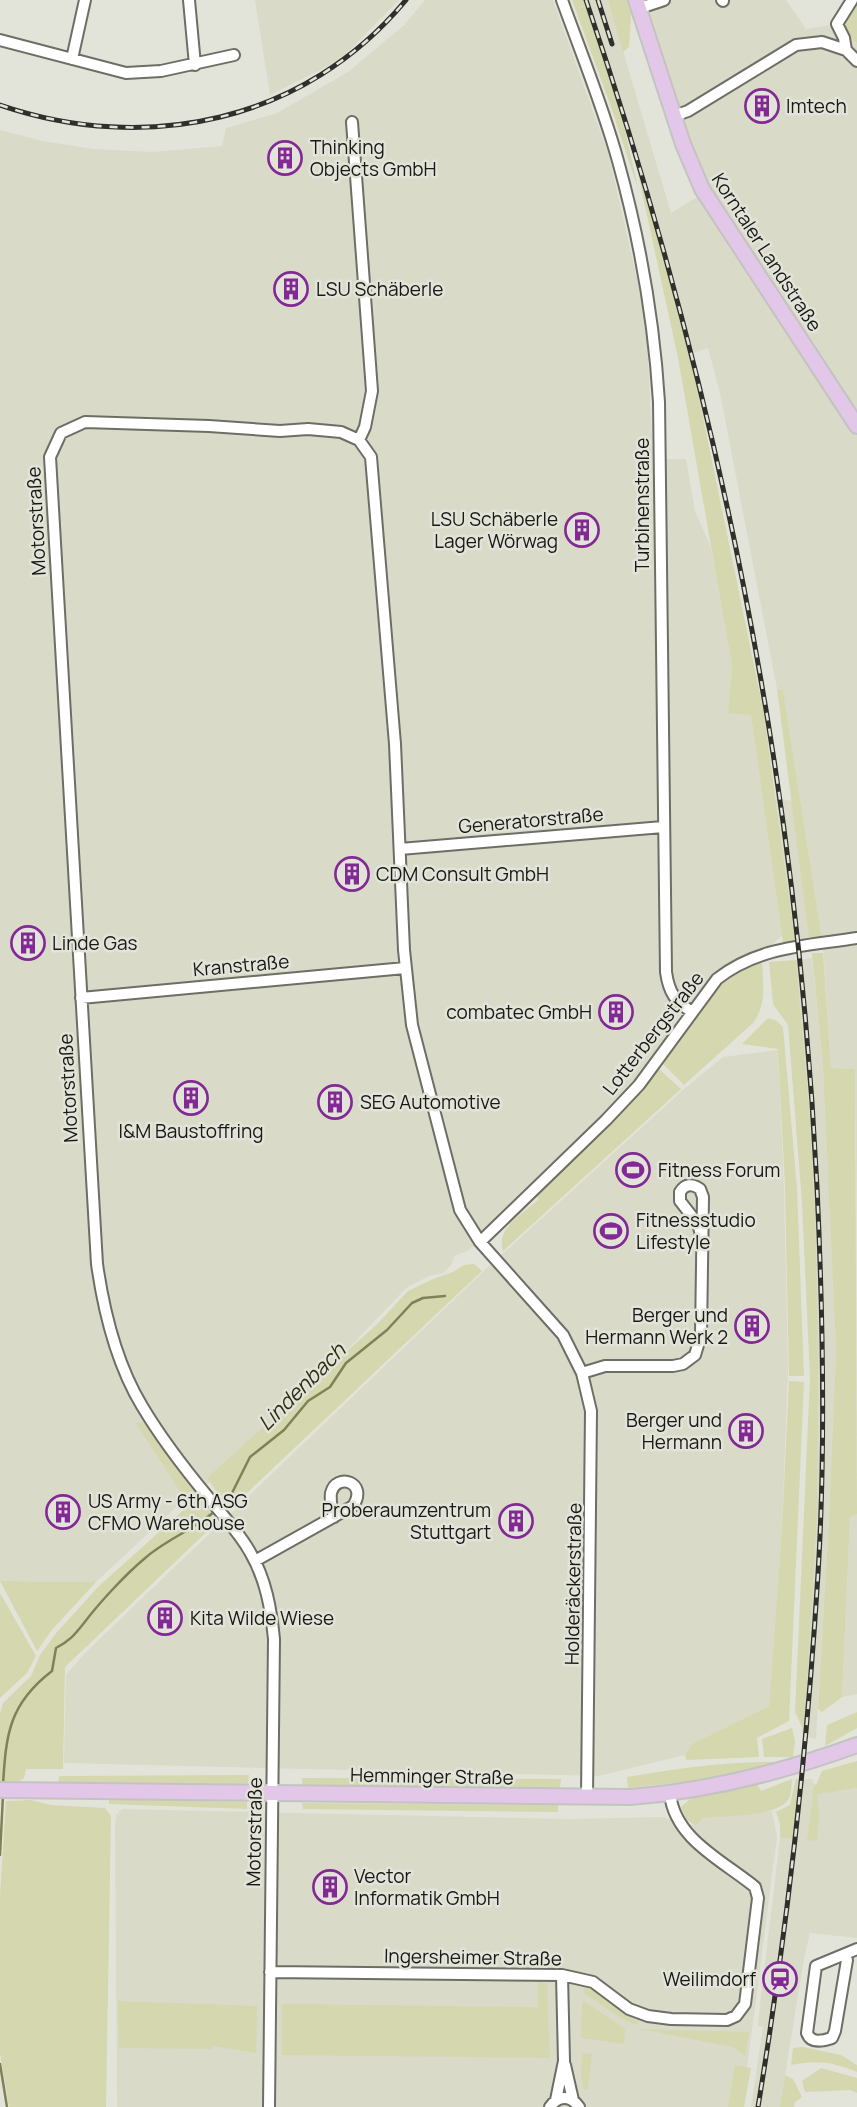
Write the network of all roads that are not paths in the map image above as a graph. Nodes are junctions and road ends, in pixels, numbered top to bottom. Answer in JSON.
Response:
{"nodes":[{"id":1,"x":85,"y":0,"type":"edge"},
{"id":2,"x":189,"y":0,"type":"edge"},
{"id":3,"x":562,"y":0,"type":"edge"},
{"id":4,"x":664,"y":0,"type":"edge"},
{"id":5,"x":852,"y":0,"type":"edge"},
{"id":6,"x":638,"y":4,"type":"edge"},
{"id":7,"x":0,"y":40,"type":"edge"},
{"id":8,"x":846,"y":50,"type":"junction"},
{"id":9,"x":234,"y":55,"type":"dead end"},
{"id":10,"x":72,"y":59,"type":"junction"},
{"id":11,"x":857,"y":61,"type":"edge"},
{"id":12,"x":195,"y":65,"type":"junction"},
{"id":13,"x":674,"y":116,"type":"junction"},
{"id":14,"x":352,"y":122,"type":"dead end"},
{"id":15,"x":857,"y":426,"type":"edge"},
{"id":16,"x":359,"y":440,"type":"junction"},
{"id":17,"x":663,"y":827,"type":"junction"},
{"id":18,"x":400,"y":849,"type":"junction"},
{"id":19,"x":857,"y":939,"type":"edge"},
{"id":20,"x":405,"y":968,"type":"junction"},
{"id":21,"x":81,"y":998,"type":"junction"},
{"id":22,"x":692,"y":1012,"type":"junction"},
{"id":23,"x":702,"y":1238,"type":"dead end"},
{"id":24,"x":480,"y":1242,"type":"junction"},
{"id":25,"x":582,"y":1373,"type":"junction"},
{"id":26,"x":334,"y":1517,"type":"dead end"},
{"id":27,"x":255,"y":1561,"type":"junction"},
{"id":28,"x":857,"y":1745,"type":"edge"},
{"id":29,"x":0,"y":1790,"type":"edge"},
{"id":30,"x":272,"y":1792,"type":"junction"},
{"id":31,"x":670,"y":1794,"type":"junction"},
{"id":32,"x":587,"y":1797,"type":"junction"},
{"id":33,"x":857,"y":1949,"type":"edge"},
{"id":34,"x":844,"y":1955,"type":"junction"},
{"id":35,"x":270,"y":1972,"type":"junction"},
{"id":36,"x":562,"y":1975,"type":"junction"},
{"id":37,"x":564,"y":2062,"type":"junction"},
{"id":38,"x":553,"y":2104,"type":"edge"},
{"id":39,"x":576,"y":2104,"type":"edge"},
{"id":40,"x":269,"y":2107,"type":"edge"}],
"edges":[{"from":1,"to":10,"type":"street"},
{"from":2,"to":12,"type":"street"},
{"from":3,"to":17,"type":"street","name":"Turbinenstraße"},
{"from":4,"to":6,"type":"street","name":"Korntaler Landstraße"},
{"from":5,"to":8,"type":"street"},
{"from":6,"to":13,"type":"main road","name":"Korntaler Landstraße"},
{"from":7,"to":10,"type":"street"},
{"from":8,"to":11,"type":"street"},
{"from":8,"to":13,"type":"street"},
{"from":9,"to":12,"type":"street"},
{"from":10,"to":12,"type":"street"},
{"from":13,"to":15,"type":"main road","name":"Korntaler Landstraße"},
{"from":14,"to":16,"type":"street"},
{"from":16,"to":18,"type":"street"},
{"from":16,"to":21,"type":"street","name":"Motorstraße"},
{"from":17,"to":18,"type":"street","name":"Generatorstraße"},
{"from":17,"to":22,"type":"street","name":"Turbinenstraße"},
{"from":18,"to":20,"type":"street"},
{"from":19,"to":22,"type":"street","name":"Lotterbergstraße"},
{"from":20,"to":21,"type":"street","name":"Kranstraße"},
{"from":20,"to":24,"type":"street"},
{"from":21,"to":27,"type":"street","name":"Motorstraße"},
{"from":22,"to":24,"type":"street","name":"Lotterbergstraße"},
{"from":23,"to":25,"type":"street"},
{"from":24,"to":25,"type":"street","name":"Holderäckerstraße"},
{"from":25,"to":32,"type":"street","name":"Holderäckerstraße"},
{"from":26,"to":27,"type":"street"},
{"from":27,"to":30,"type":"street","name":"Motorstraße"},
{"from":28,"to":31,"type":"main road","name":"Hemminger Straße"},
{"from":29,"to":30,"type":"main road","name":"Hemminger Straße"},
{"from":30,"to":32,"type":"main road","name":"Hemminger Straße"},
{"from":30,"to":35,"type":"street","name":"Motorstraße"},
{"from":31,"to":32,"type":"main road","name":"Hemminger Straße"},
{"from":31,"to":36,"type":"street","name":"Ingersheimer Straße"},
{"from":33,"to":34,"type":"street"},
{"from":34,"to":34,"type":"street"},
{"from":35,"to":36,"type":"street","name":"Ingersheimer Straße"},
{"from":35,"to":40,"type":"street","name":"Motorstraße"},
{"from":36,"to":37,"type":"street"},
{"from":37,"to":38,"type":"street"},
{"from":37,"to":39,"type":"street"},
{"from":38,"to":39,"type":"street"}]}
